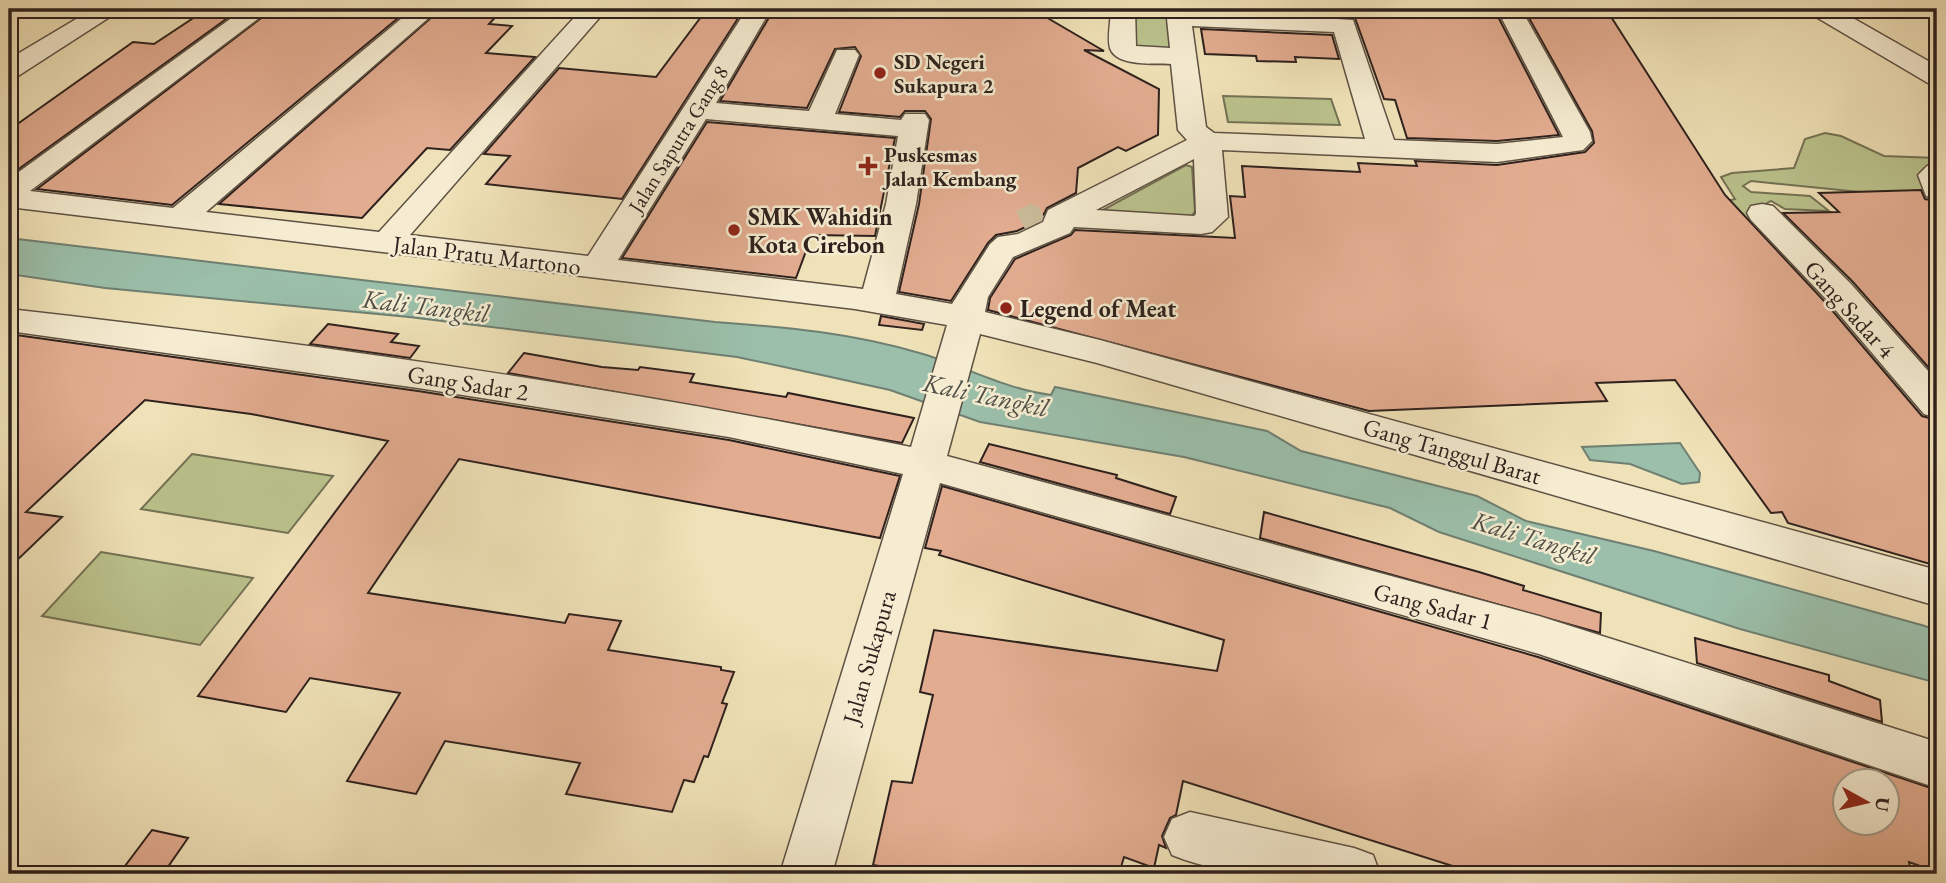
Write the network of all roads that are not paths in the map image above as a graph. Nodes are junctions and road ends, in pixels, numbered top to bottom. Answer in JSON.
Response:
{"nodes":[{"id":1,"x":110,"y":9,"type":"edge"},
{"id":2,"x":259,"y":9,"type":"edge"},
{"id":3,"x":427,"y":9,"type":"edge"},
{"id":4,"x":595,"y":9,"type":"edge"},
{"id":5,"x":759,"y":9,"type":"edge"},
{"id":6,"x":1123,"y":9,"type":"edge"},
{"id":7,"x":1508,"y":9,"type":"edge"},
{"id":8,"x":1820,"y":9,"type":"edge"},
{"id":9,"x":1178,"y":13,"type":"edge"},
{"id":10,"x":1937,"y":54,"type":"edge"},
{"id":11,"x":846,"y":55,"type":"dead end"},
{"id":12,"x":1183,"y":57,"type":"junction"},
{"id":13,"x":1905,"y":59,"type":"junction"},
{"id":14,"x":9,"y":71,"type":"edge"},
{"id":15,"x":1937,"y":77,"type":"edge"},
{"id":16,"x":698,"y":110,"type":"junction"},
{"id":17,"x":819,"y":120,"type":"junction"},
{"id":18,"x":1207,"y":141,"type":"junction"},
{"id":19,"x":1382,"y":147,"type":"junction"},
{"id":20,"x":1937,"y":172,"type":"edge"},
{"id":21,"x":1937,"y":190,"type":"edge"},
{"id":22,"x":9,"y":195,"type":"edge"},
{"id":23,"x":1762,"y":214,"type":"dead end"},
{"id":24,"x":178,"y":219,"type":"junction"},
{"id":25,"x":1034,"y":226,"type":"junction"},
{"id":26,"x":386,"y":243,"type":"junction"},
{"id":27,"x":596,"y":268,"type":"junction"},
{"id":28,"x":877,"y":301,"type":"junction"},
{"id":29,"x":9,"y":320,"type":"edge"},
{"id":30,"x":961,"y":336,"type":"junction"},
{"id":31,"x":1937,"y":405,"type":"edge"},
{"id":32,"x":928,"y":452,"type":"junction"},
{"id":33,"x":1937,"y":588,"type":"edge"},
{"id":34,"x":1937,"y":765,"type":"edge"},
{"id":35,"x":1190,"y":837,"type":"dead end"},
{"id":36,"x":806,"y":874,"type":"edge"},
{"id":37,"x":1354,"y":874,"type":"edge"}],
"edges":[{"from":1,"to":14,"type":"street"},
{"from":2,"to":22,"type":"street"},
{"from":3,"to":24,"type":"street"},
{"from":4,"to":26,"type":"street"},
{"from":5,"to":16,"type":"street","name":"Jalan Saputra Gang 8"},
{"from":6,"to":12,"type":"street"},
{"from":7,"to":19,"type":"street"},
{"from":8,"to":13,"type":"street"},
{"from":9,"to":12,"type":"street"},
{"from":9,"to":19,"type":"street"},
{"from":10,"to":13,"type":"street"},
{"from":11,"to":17,"type":"street"},
{"from":12,"to":18,"type":"street"},
{"from":13,"to":15,"type":"street"},
{"from":16,"to":17,"type":"street"},
{"from":16,"to":27,"type":"street","name":"Jalan Saputra Gang 8"},
{"from":17,"to":28,"type":"street"},
{"from":18,"to":19,"type":"street"},
{"from":18,"to":25,"type":"street"},
{"from":18,"to":25,"type":"street"},
{"from":20,"to":21,"type":"street"},
{"from":22,"to":24,"type":"street","name":"Jalan Pratu Martono"},
{"from":23,"to":31,"type":"street","name":"Gang Sadar 4"},
{"from":24,"to":26,"type":"street","name":"Jalan Pratu Martono"},
{"from":25,"to":30,"type":"street","name":"Jalan Sukapura"},
{"from":26,"to":27,"type":"street","name":"Jalan Pratu Martono"},
{"from":27,"to":28,"type":"street","name":"Jalan Pratu Martono"},
{"from":28,"to":30,"type":"street","name":"Jalan Pratu Martono"},
{"from":29,"to":32,"type":"street","name":"Gang Sadar 2"},
{"from":30,"to":32,"type":"street","name":"Jalan Sukapura"},
{"from":30,"to":33,"type":"street","name":"Gang Tanggul Barat"},
{"from":32,"to":34,"type":"street","name":"Gang Sadar 1"},
{"from":32,"to":36,"type":"street","name":"Jalan Sukapura"},
{"from":35,"to":37,"type":"street"}]}
